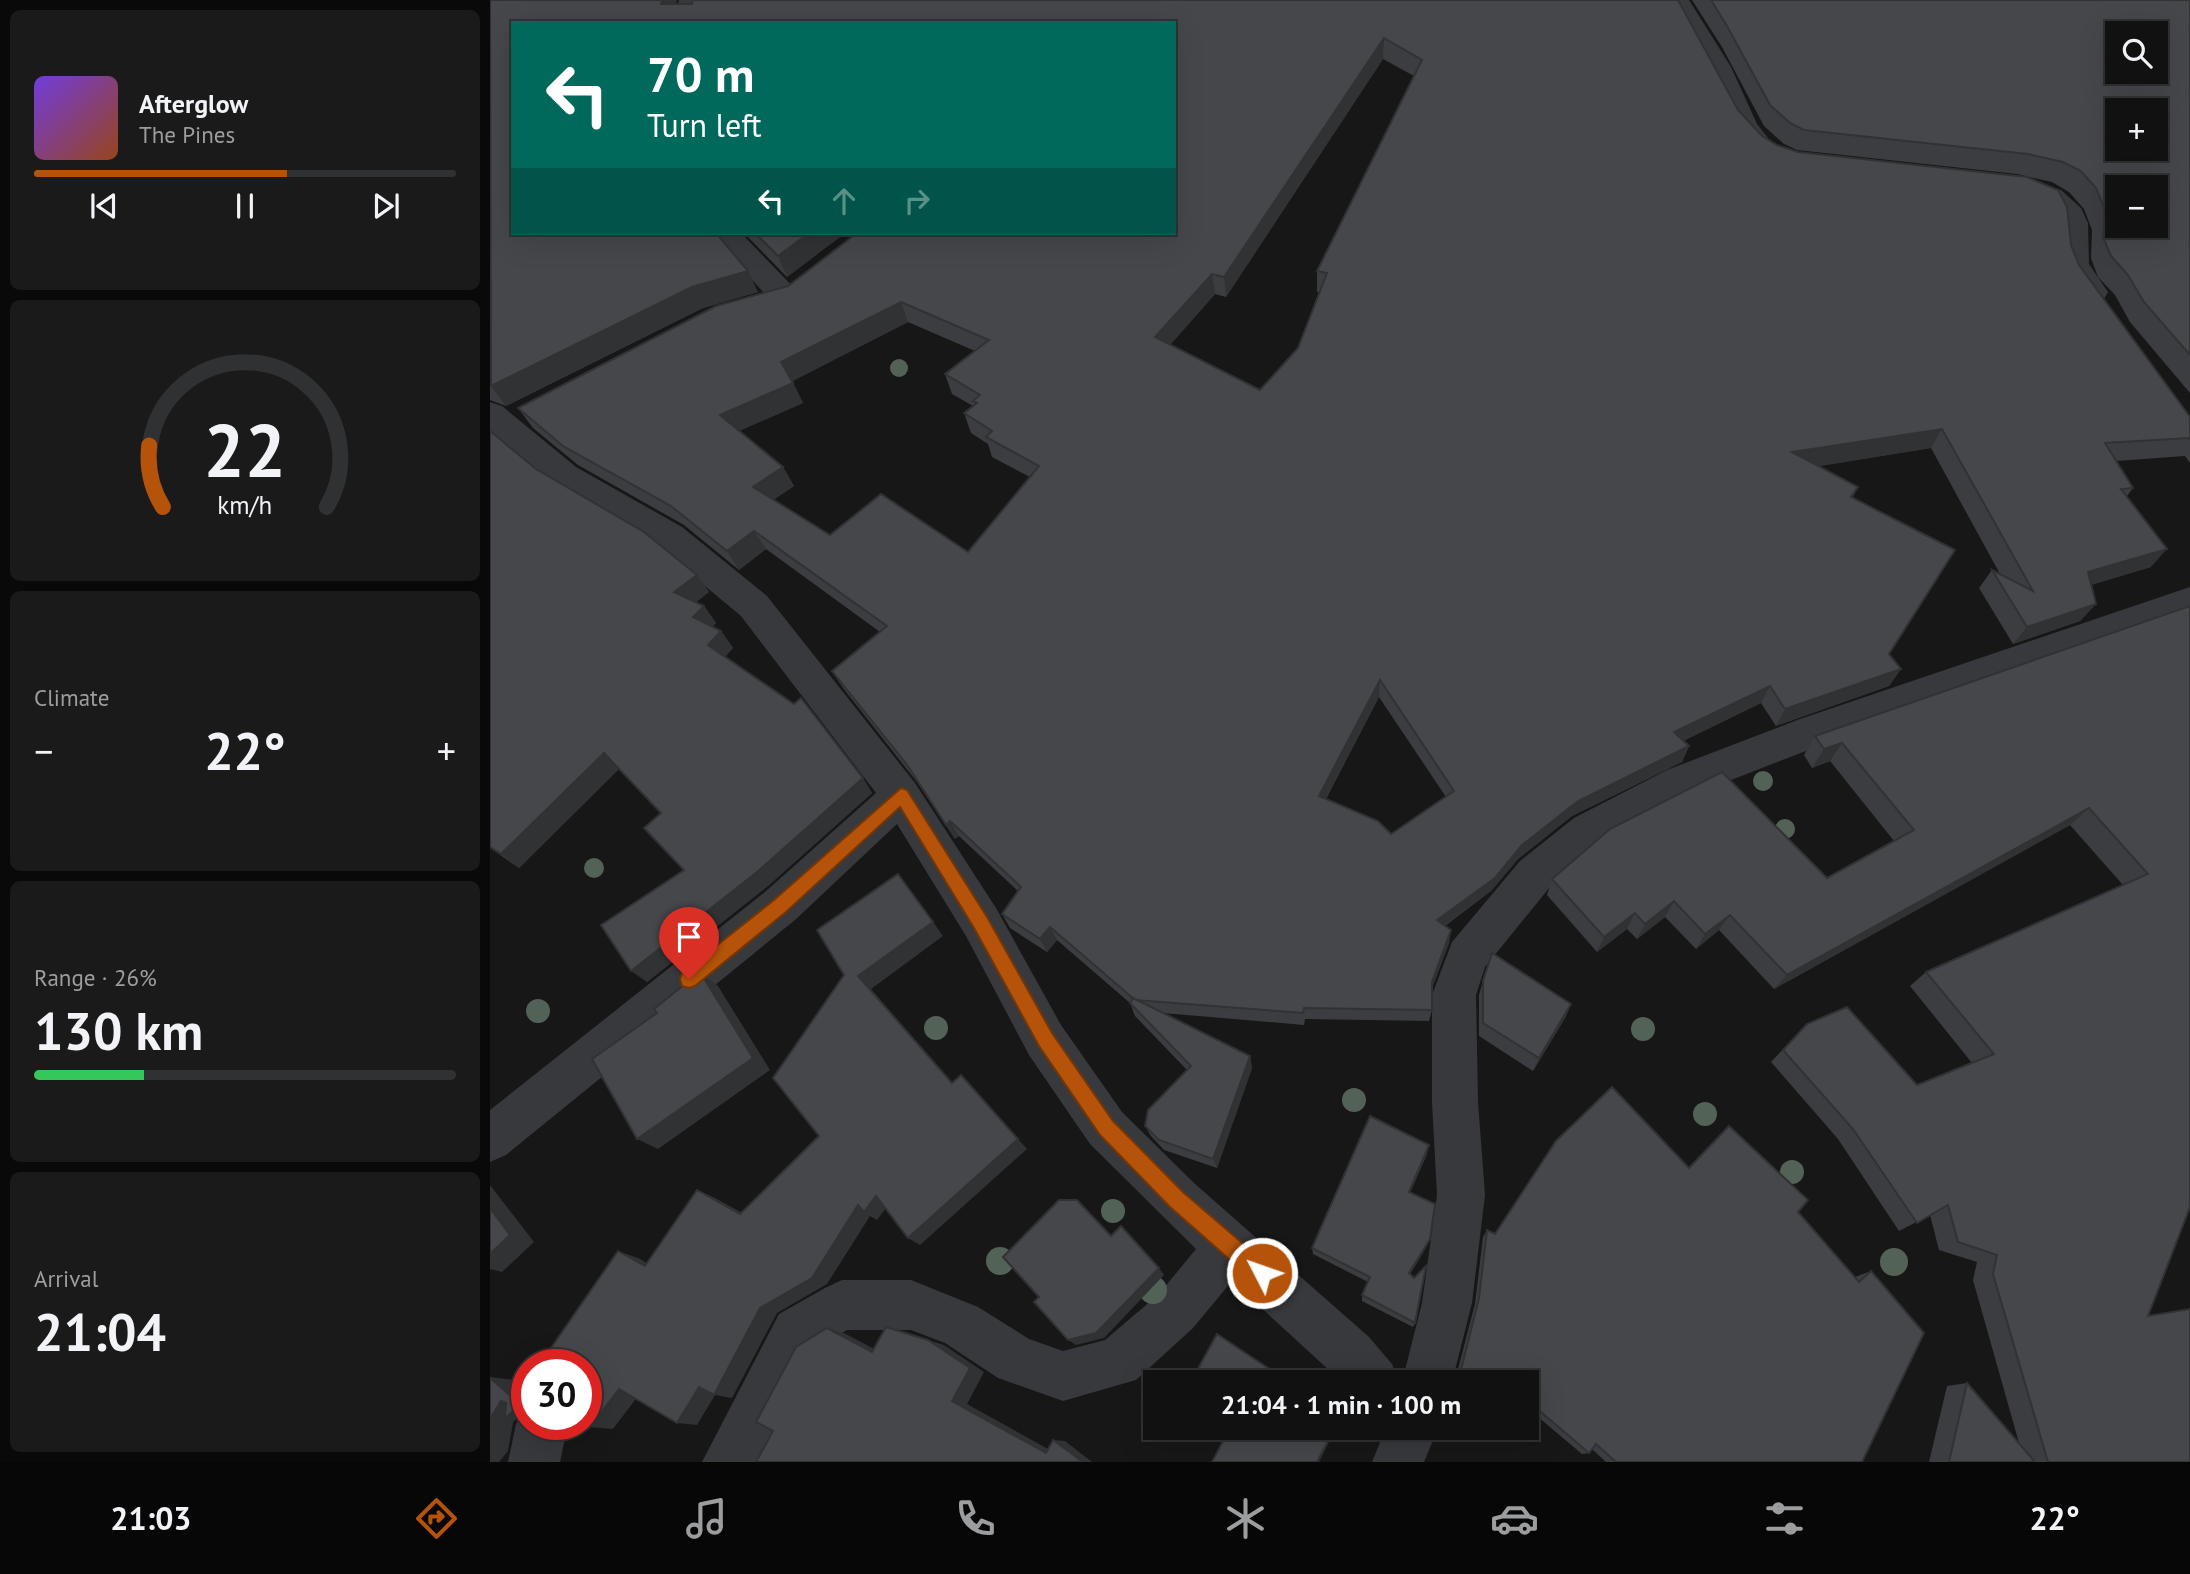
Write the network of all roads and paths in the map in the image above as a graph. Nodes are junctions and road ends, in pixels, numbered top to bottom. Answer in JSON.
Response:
{"nodes":[{"id":1,"x":692,"y":0,"type":"edge"},
{"id":2,"x":1676,"y":0,"type":"edge"},
{"id":3,"x":687,"y":21,"type":"edge"},
{"id":4,"x":1773,"y":156,"type":"edge"},
{"id":5,"x":2004,"y":185,"type":"edge"},
{"id":6,"x":727,"y":235,"type":"edge"},
{"id":7,"x":752,"y":307,"type":"edge"},
{"id":8,"x":2105,"y":314,"type":"edge"},
{"id":9,"x":538,"y":408,"type":"edge"},
{"id":10,"x":496,"y":420,"type":"edge"},
{"id":11,"x":2190,"y":602,"type":"edge"},
{"id":12,"x":901,"y":795,"type":"junction"},
{"id":13,"x":490,"y":1139,"type":"edge"},
{"id":14,"x":1230,"y":1246,"type":"junction"},
{"id":15,"x":1364,"y":1370,"type":"edge"},
{"id":16,"x":1430,"y":1370,"type":"edge"},
{"id":17,"x":539,"y":1440,"type":"edge"},
{"id":18,"x":534,"y":1462,"type":"edge"},
{"id":19,"x":728,"y":1462,"type":"edge"}],
"edges":[{"from":1,"to":3,"type":"street"},
{"from":2,"to":4,"type":"street"},
{"from":5,"to":8,"type":"street"},
{"from":6,"to":7,"type":"street"},
{"from":9,"to":10,"type":"street"},
{"from":10,"to":12,"type":"street"},
{"from":11,"to":16,"type":"street"},
{"from":12,"to":13,"type":"street"},
{"from":12,"to":14,"type":"street"},
{"from":14,"to":15,"type":"street"},
{"from":14,"to":19,"type":"street"},
{"from":17,"to":18,"type":"street"}]}
